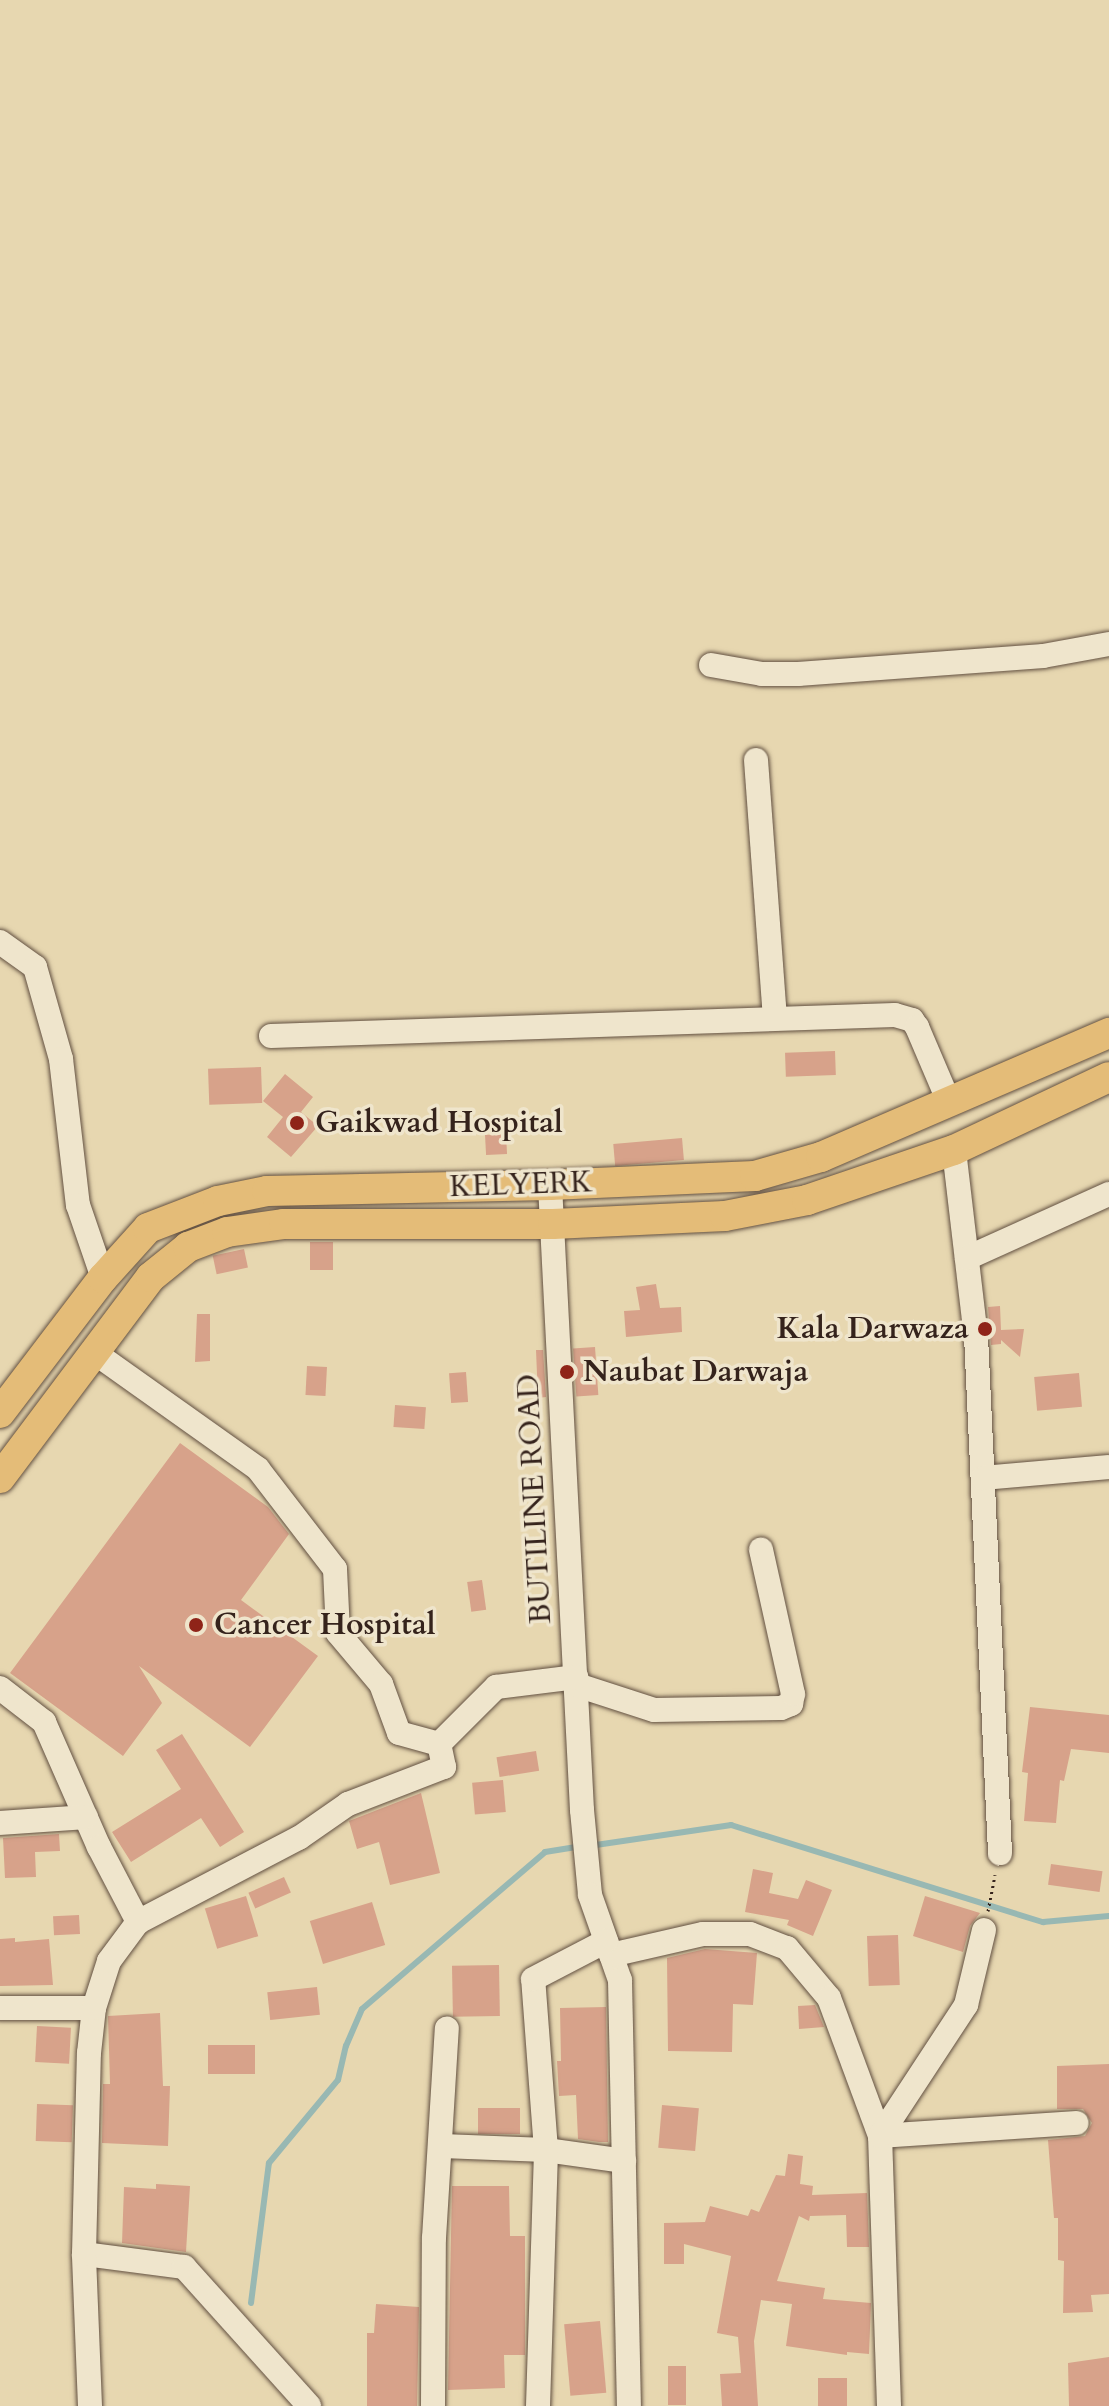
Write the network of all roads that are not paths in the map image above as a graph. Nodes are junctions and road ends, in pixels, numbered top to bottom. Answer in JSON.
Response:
{"nodes":[{"id":1,"x":1109,"y":644,"type":"edge"},
{"id":2,"x":711,"y":665,"type":"dead end"},
{"id":3,"x":756,"y":760,"type":"dead end"},
{"id":4,"x":0,"y":942,"type":"edge"},
{"id":5,"x":775,"y":1018,"type":"junction"},
{"id":6,"x":1109,"y":1033,"type":"edge"},
{"id":7,"x":271,"y":1036,"type":"dead end"},
{"id":8,"x":1109,"y":1077,"type":"edge"},
{"id":9,"x":949,"y":1102,"type":"junction"},
{"id":10,"x":954,"y":1150,"type":"junction"},
{"id":11,"x":550,"y":1185,"type":"junction"},
{"id":12,"x":1109,"y":1194,"type":"edge"},
{"id":13,"x":553,"y":1224,"type":"junction"},
{"id":14,"x":967,"y":1258,"type":"junction"},
{"id":15,"x":103,"y":1278,"type":"junction"},
{"id":16,"x":95,"y":1353,"type":"junction"},
{"id":17,"x":0,"y":1413,"type":"edge"},
{"id":18,"x":1109,"y":1467,"type":"edge"},
{"id":19,"x":0,"y":1478,"type":"edge"},
{"id":20,"x":983,"y":1478,"type":"junction"},
{"id":21,"x":761,"y":1550,"type":"dead end"},
{"id":22,"x":576,"y":1681,"type":"junction"},
{"id":23,"x":0,"y":1688,"type":"edge"},
{"id":24,"x":439,"y":1744,"type":"junction"},
{"id":25,"x":86,"y":1817,"type":"junction"},
{"id":26,"x":0,"y":1823,"type":"edge"},
{"id":27,"x":1000,"y":1853,"type":"road end"},
{"id":28,"x":138,"y":1922,"type":"junction"},
{"id":29,"x":984,"y":1930,"type":"road end"},
{"id":30,"x":609,"y":1948,"type":"junction"},
{"id":31,"x":0,"y":2008,"type":"edge"},
{"id":32,"x":94,"y":2008,"type":"junction"},
{"id":33,"x":447,"y":2028,"type":"dead end"},
{"id":34,"x":1077,"y":2123,"type":"dead end"},
{"id":35,"x":880,"y":2136,"type":"junction"},
{"id":36,"x":442,"y":2146,"type":"junction"},
{"id":37,"x":546,"y":2150,"type":"junction"},
{"id":38,"x":624,"y":2161,"type":"junction"},
{"id":39,"x":84,"y":2254,"type":"junction"},
{"id":40,"x":90,"y":2406,"type":"edge"},
{"id":41,"x":309,"y":2406,"type":"edge"},
{"id":42,"x":433,"y":2406,"type":"edge"},
{"id":43,"x":538,"y":2406,"type":"edge"},
{"id":44,"x":629,"y":2406,"type":"edge"},
{"id":45,"x":889,"y":2406,"type":"edge"}],
"edges":[{"from":1,"to":2,"type":"street"},
{"from":3,"to":5,"type":"street"},
{"from":4,"to":15,"type":"street"},
{"from":5,"to":7,"type":"street"},
{"from":5,"to":9,"type":"street"},
{"from":6,"to":9,"type":"main road","name":"KELYERK"},
{"from":8,"to":10,"type":"main road"},
{"from":9,"to":11,"type":"main road","name":"KELYERK"},
{"from":10,"to":13,"type":"main road"},
{"from":10,"to":14,"type":"street"},
{"from":11,"to":13,"type":"street","name":"BUTILINE ROAD"},
{"from":11,"to":15,"type":"main road","name":"KELYERK"},
{"from":12,"to":14,"type":"street"},
{"from":13,"to":16,"type":"main road"},
{"from":13,"to":22,"type":"street","name":"BUTILINE ROAD"},
{"from":14,"to":20,"type":"street"},
{"from":15,"to":17,"type":"main road","name":"KELYERK"},
{"from":16,"to":19,"type":"main road"},
{"from":16,"to":24,"type":"street"},
{"from":18,"to":20,"type":"street"},
{"from":20,"to":27,"type":"street"},
{"from":21,"to":22,"type":"street"},
{"from":22,"to":24,"type":"street"},
{"from":22,"to":30,"type":"street","name":"BUTILINE ROAD"},
{"from":23,"to":25,"type":"street"},
{"from":24,"to":28,"type":"street"},
{"from":25,"to":26,"type":"street"},
{"from":25,"to":28,"type":"street"},
{"from":28,"to":32,"type":"street"},
{"from":29,"to":35,"type":"street"},
{"from":30,"to":35,"type":"street"},
{"from":30,"to":37,"type":"street"},
{"from":30,"to":38,"type":"street","name":"BUTILINE ROAD"},
{"from":31,"to":32,"type":"street"},
{"from":32,"to":39,"type":"street"},
{"from":33,"to":36,"type":"street"},
{"from":34,"to":35,"type":"street"},
{"from":35,"to":45,"type":"street"},
{"from":36,"to":37,"type":"street"},
{"from":36,"to":42,"type":"street"},
{"from":37,"to":38,"type":"street"},
{"from":37,"to":43,"type":"street"},
{"from":38,"to":44,"type":"street","name":"BUTILINE ROAD"},
{"from":39,"to":40,"type":"street"},
{"from":39,"to":41,"type":"street"}]}
